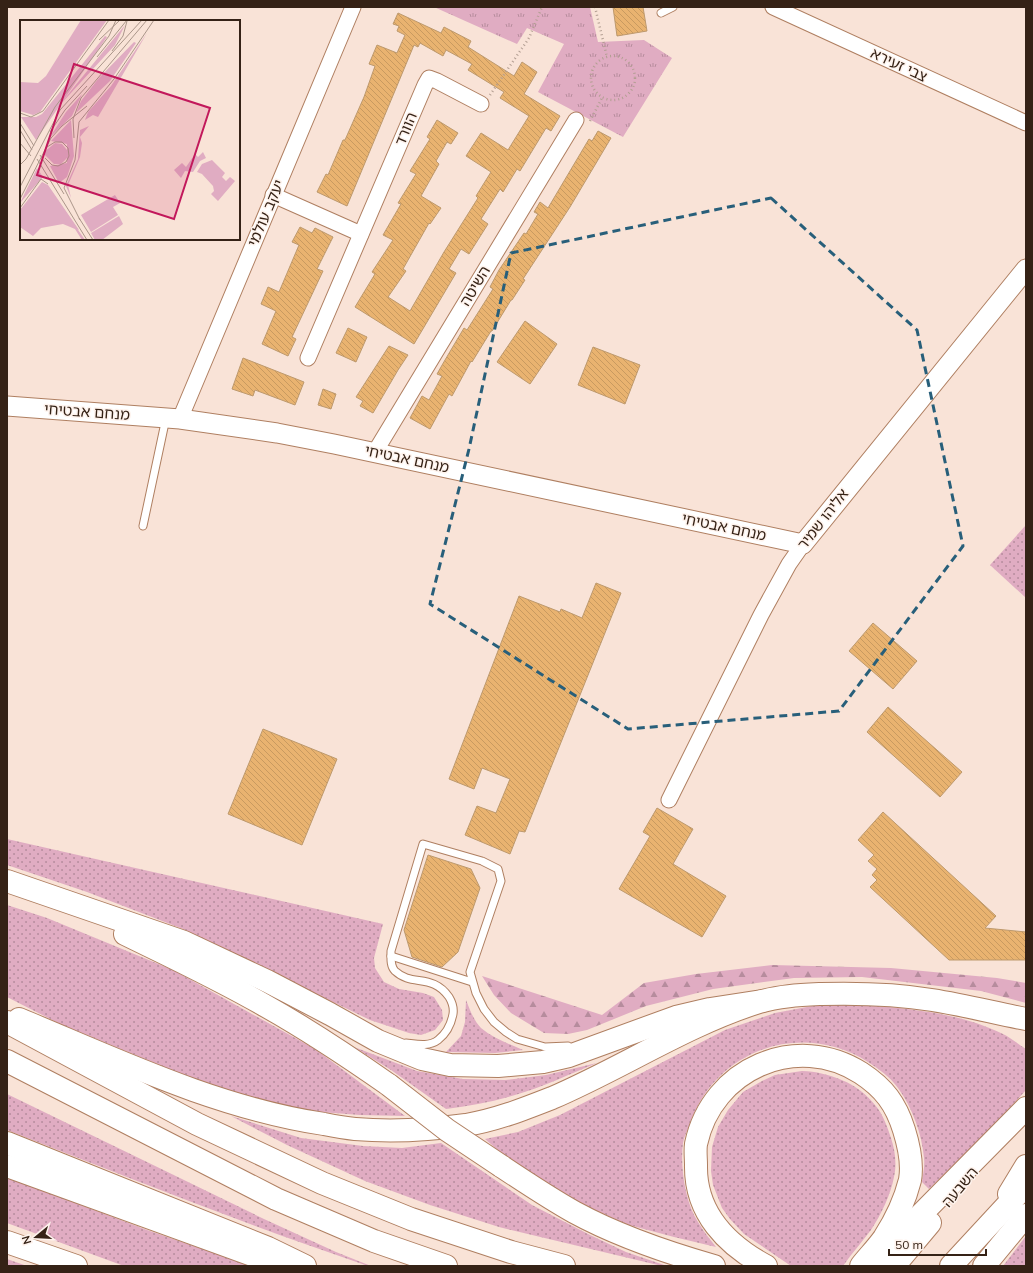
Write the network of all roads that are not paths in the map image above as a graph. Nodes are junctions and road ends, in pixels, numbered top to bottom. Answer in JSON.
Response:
{"nodes":[{"id":1,"x":353,"y":7,"type":"edge"},
{"id":2,"x":673,"y":7,"type":"edge"},
{"id":3,"x":772,"y":7,"type":"edge"},
{"id":4,"x":661,"y":13,"type":"dead end"},
{"id":5,"x":482,"y":104,"type":"road end"},
{"id":6,"x":576,"y":120,"type":"road end"},
{"id":7,"x":1026,"y":123,"type":"edge"},
{"id":8,"x":273,"y":195,"type":"junction"},
{"id":9,"x":361,"y":234,"type":"junction"},
{"id":10,"x":1026,"y":270,"type":"edge"},
{"id":11,"x":308,"y":358,"type":"dead end"},
{"id":12,"x":7,"y":406,"type":"edge"},
{"id":13,"x":173,"y":418,"type":"junction"},
{"id":14,"x":375,"y":452,"type":"junction"},
{"id":15,"x":143,"y":526,"type":"dead end"},
{"id":16,"x":802,"y":544,"type":"junction"},
{"id":17,"x":669,"y":800,"type":"dead end"},
{"id":18,"x":14,"y":884,"type":"edge"},
{"id":19,"x":391,"y":956,"type":"junction"},
{"id":20,"x":472,"y":982,"type":"junction"},
{"id":21,"x":762,"y":1001,"type":"junction"},
{"id":22,"x":992,"y":1013,"type":"junction"},
{"id":23,"x":7,"y":1014,"type":"edge"},
{"id":24,"x":330,"y":1014,"type":"junction"},
{"id":25,"x":1026,"y":1018,"type":"edge"},
{"id":26,"x":7,"y":1022,"type":"edge"},
{"id":27,"x":1026,"y":1030,"type":"edge"},
{"id":28,"x":633,"y":1033,"type":"junction"},
{"id":29,"x":384,"y":1036,"type":"dead end"},
{"id":30,"x":399,"y":1040,"type":"dead end"},
{"id":31,"x":7,"y":1061,"type":"edge"},
{"id":32,"x":7,"y":1072,"type":"edge"},
{"id":33,"x":1026,"y":1108,"type":"edge"},
{"id":34,"x":129,"y":1124,"type":"junction"},
{"id":35,"x":7,"y":1143,"type":"edge"},
{"id":36,"x":7,"y":1166,"type":"edge"},
{"id":37,"x":1026,"y":1166,"type":"edge"},
{"id":38,"x":1026,"y":1184,"type":"edge"},
{"id":39,"x":1026,"y":1215,"type":"edge"},
{"id":40,"x":985,"y":1228,"type":"junction"},
{"id":41,"x":7,"y":1236,"type":"edge"},
{"id":42,"x":7,"y":1242,"type":"edge"},
{"id":43,"x":76,"y":1266,"type":"edge"},
{"id":44,"x":80,"y":1266,"type":"edge"},
{"id":45,"x":283,"y":1266,"type":"edge"},
{"id":46,"x":305,"y":1266,"type":"edge"},
{"id":47,"x":446,"y":1266,"type":"edge"},
{"id":48,"x":564,"y":1266,"type":"edge"},
{"id":49,"x":714,"y":1266,"type":"edge"},
{"id":50,"x":766,"y":1266,"type":"edge"},
{"id":51,"x":861,"y":1266,"type":"edge"},
{"id":52,"x":870,"y":1266,"type":"edge"},
{"id":53,"x":894,"y":1266,"type":"edge"},
{"id":54,"x":951,"y":1266,"type":"edge"},
{"id":55,"x":984,"y":1266,"type":"edge"}],
"edges":[{"from":1,"to":8,"type":"street","name":"יעקב עולמי"},
{"from":2,"to":4,"type":"lane"},
{"from":3,"to":7,"type":"street","name":"צבי זעירא"},
{"from":5,"to":9,"type":"street","name":"הוורד"},
{"from":6,"to":14,"type":"street","name":"השיטה"},
{"from":8,"to":9,"type":"street"},
{"from":8,"to":13,"type":"street","name":"יעקב עולמי"},
{"from":9,"to":11,"type":"street","name":"הוורד"},
{"from":10,"to":16,"type":"street","name":"אליהו שמיר"},
{"from":12,"to":13,"type":"street","name":"מנחם אבטיחי"},
{"from":13,"to":14,"type":"street","name":"מנחם אבטיחי"},
{"from":13,"to":15,"type":"lane"},
{"from":14,"to":16,"type":"street","name":"מנחם אבטיחי"},
{"from":16,"to":17,"type":"street","name":"אליהו שמיר"},
{"from":18,"to":24,"type":"highway"},
{"from":18,"to":49,"type":"highway","bridge":true},
{"from":19,"to":20,"type":"lane"},
{"from":19,"to":20,"type":"lane"},
{"from":19,"to":30,"type":"lane"},
{"from":20,"to":28,"type":"lane"},
{"from":21,"to":22,"type":"highway"},
{"from":21,"to":23,"type":"highway"},
{"from":21,"to":28,"type":"highway"},
{"from":22,"to":25,"type":"highway"},
{"from":22,"to":27,"type":"highway"},
{"from":24,"to":28,"type":"highway"},
{"from":24,"to":29,"type":"lane"},
{"from":26,"to":48,"type":"highway"},
{"from":31,"to":34,"type":"highway"},
{"from":32,"to":34,"type":"highway"},
{"from":33,"to":52,"type":"highway"},
{"from":33,"to":53,"type":"highway","name":"השבעה"},
{"from":34,"to":47,"type":"highway"},
{"from":35,"to":46,"type":"highway"},
{"from":36,"to":45,"type":"highway"},
{"from":37,"to":40,"type":"highway"},
{"from":38,"to":40,"type":"highway"},
{"from":39,"to":55,"type":"highway"},
{"from":40,"to":54,"type":"highway"},
{"from":41,"to":44,"type":"highway"},
{"from":42,"to":43,"type":"highway"},
{"from":50,"to":51,"type":"highway"}]}
